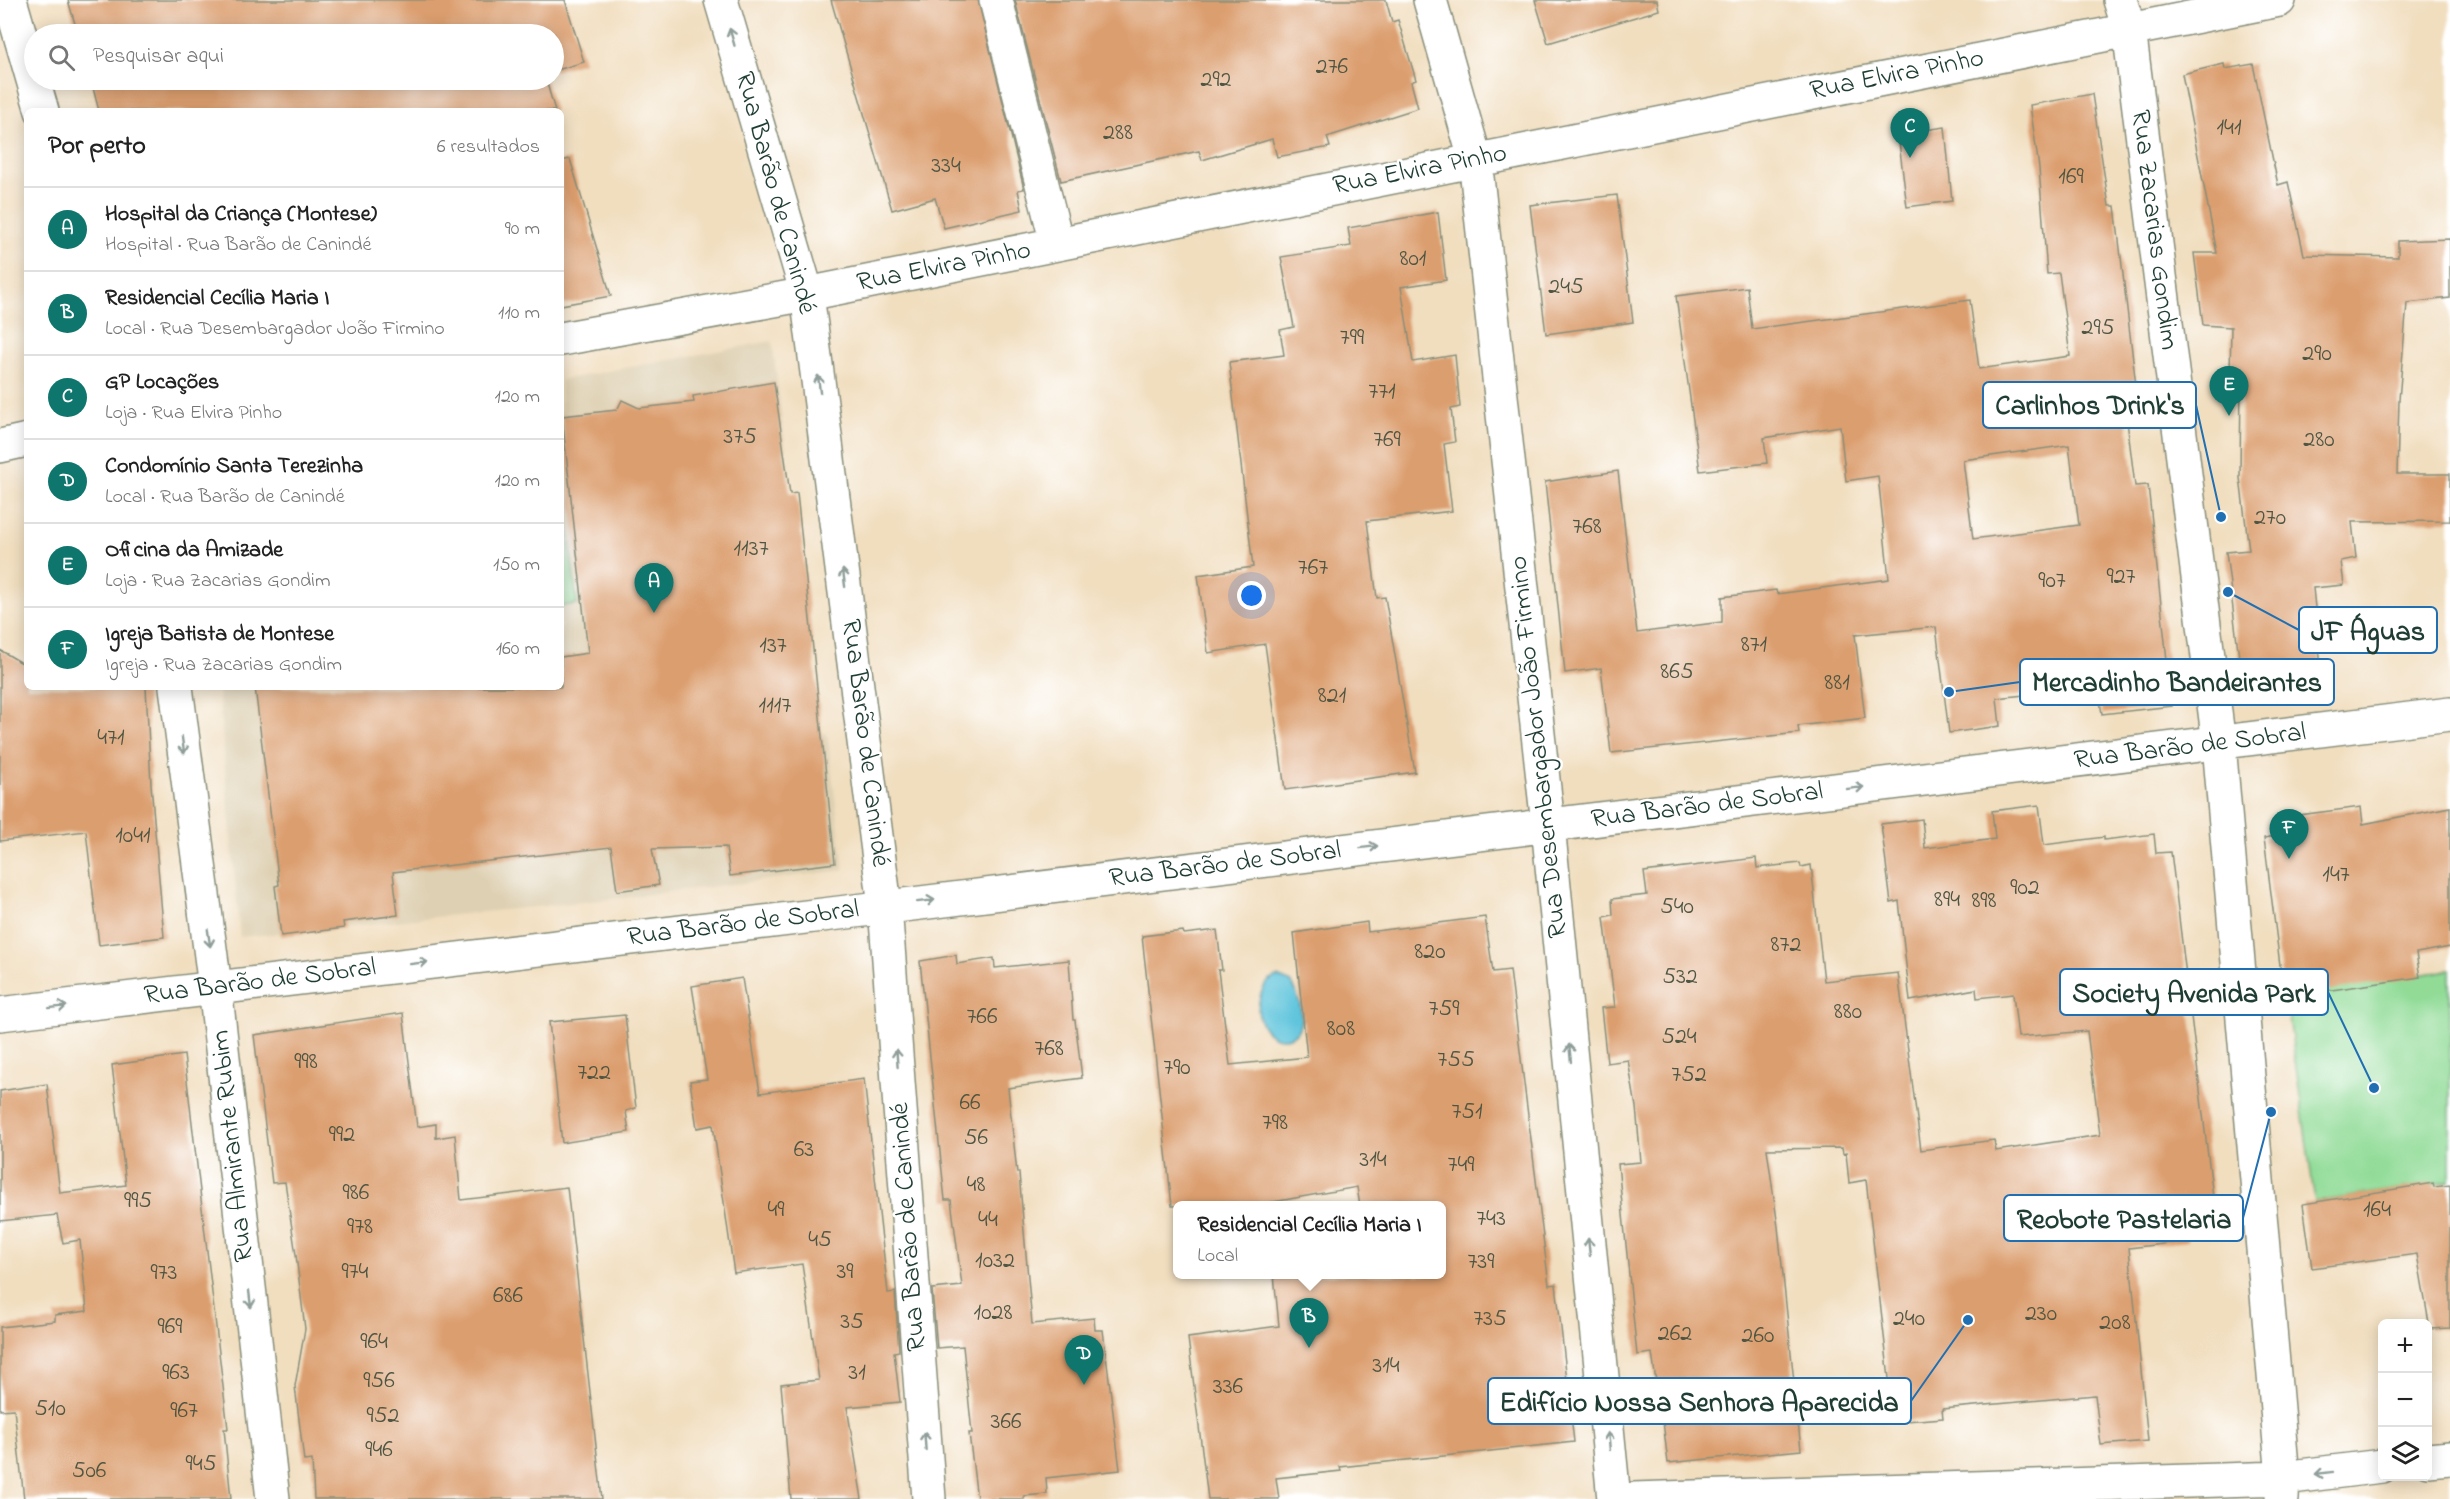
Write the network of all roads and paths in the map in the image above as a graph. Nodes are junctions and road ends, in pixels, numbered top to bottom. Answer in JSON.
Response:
{"nodes":[{"id":1,"x":10,"y":0,"type":"edge"},
{"id":2,"x":721,"y":0,"type":"edge"},
{"id":3,"x":996,"y":0,"type":"edge"},
{"id":4,"x":1430,"y":0,"type":"edge"},
{"id":5,"x":2279,"y":0,"type":"edge"},
{"id":6,"x":2124,"y":15,"type":"edge"},
{"id":7,"x":24,"y":49,"type":"edge"},
{"id":8,"x":36,"y":90,"type":"edge"},
{"id":9,"x":41,"y":108,"type":"edge"},
{"id":10,"x":1476,"y":159,"type":"junction"},
{"id":11,"x":1057,"y":244,"type":"junction"},
{"id":12,"x":807,"y":294,"type":"junction"},
{"id":13,"x":564,"y":338,"type":"edge"},
{"id":14,"x":24,"y":441,"type":"edge"},
{"id":15,"x":0,"y":446,"type":"edge"},
{"id":16,"x":176,"y":690,"type":"edge"},
{"id":17,"x":2450,"y":714,"type":"edge"},
{"id":18,"x":2219,"y":744,"type":"junction"},
{"id":19,"x":1548,"y":825,"type":"junction"},
{"id":20,"x":885,"y":906,"type":"junction"},
{"id":21,"x":215,"y":987,"type":"junction"},
{"id":22,"x":0,"y":1014,"type":"edge"},
{"id":23,"x":2450,"y":1458,"type":"edge"},
{"id":24,"x":2432,"y":1460,"type":"edge"},
{"id":25,"x":2378,"y":1467,"type":"edge"},
{"id":26,"x":2282,"y":1489,"type":"edge"},
{"id":27,"x":1673,"y":1498,"type":"edge"},
{"id":28,"x":273,"y":1499,"type":"edge"},
{"id":29,"x":929,"y":1499,"type":"edge"},
{"id":30,"x":1614,"y":1499,"type":"edge"},
{"id":31,"x":1633,"y":1499,"type":"edge"}],
"edges":[{"from":1,"to":7,"type":"street"},
{"from":12,"to":2,"type":"street","name":"Rua Barão de Canindé","one_way":true},
{"from":3,"to":11,"type":"street"},
{"from":4,"to":10,"type":"street","name":"Rua Desembargador João Firmino"},
{"from":5,"to":6,"type":"street","name":"Rua Elvira Pinho"},
{"from":6,"to":10,"type":"street","name":"Rua Elvira Pinho"},
{"from":6,"to":18,"type":"street","name":"Rua Zacarias Gondim"},
{"from":8,"to":9,"type":"street"},
{"from":10,"to":11,"type":"street","name":"Rua Elvira Pinho"},
{"from":10,"to":19,"type":"street","name":"Rua Desembargador João Firmino"},
{"from":11,"to":12,"type":"street","name":"Rua Elvira Pinho"},
{"from":12,"to":13,"type":"street","name":"Rua Elvira Pinho"},
{"from":20,"to":12,"type":"street","name":"Rua Barão de Canindé","one_way":true},
{"from":14,"to":15,"type":"street"},
{"from":16,"to":21,"type":"street","name":"Rua Almirante Rubim","one_way":true},
{"from":17,"to":18,"type":"street","name":"Rua Barão de Sobral"},
{"from":19,"to":18,"type":"street","name":"Rua Barão de Sobral","one_way":true},
{"from":18,"to":26,"type":"street","name":"Rua Zacarias Gondim"},
{"from":20,"to":19,"type":"street","name":"Rua Barão de Sobral","one_way":true},
{"from":30,"to":19,"type":"street","name":"Rua Desembargador João Firmino","one_way":true},
{"from":21,"to":20,"type":"street","name":"Rua Barão de Sobral","one_way":true},
{"from":29,"to":20,"type":"street","name":"Rua Barão de Canindé","one_way":true},
{"from":22,"to":21,"type":"street","name":"Rua Barão de Sobral","one_way":true},
{"from":21,"to":28,"type":"street","name":"Rua Almirante Rubim","one_way":true},
{"from":23,"to":24,"type":"street"},
{"from":25,"to":26,"type":"street","one_way":true},
{"from":26,"to":27,"type":"street"},
{"from":27,"to":31,"type":"street"}]}
